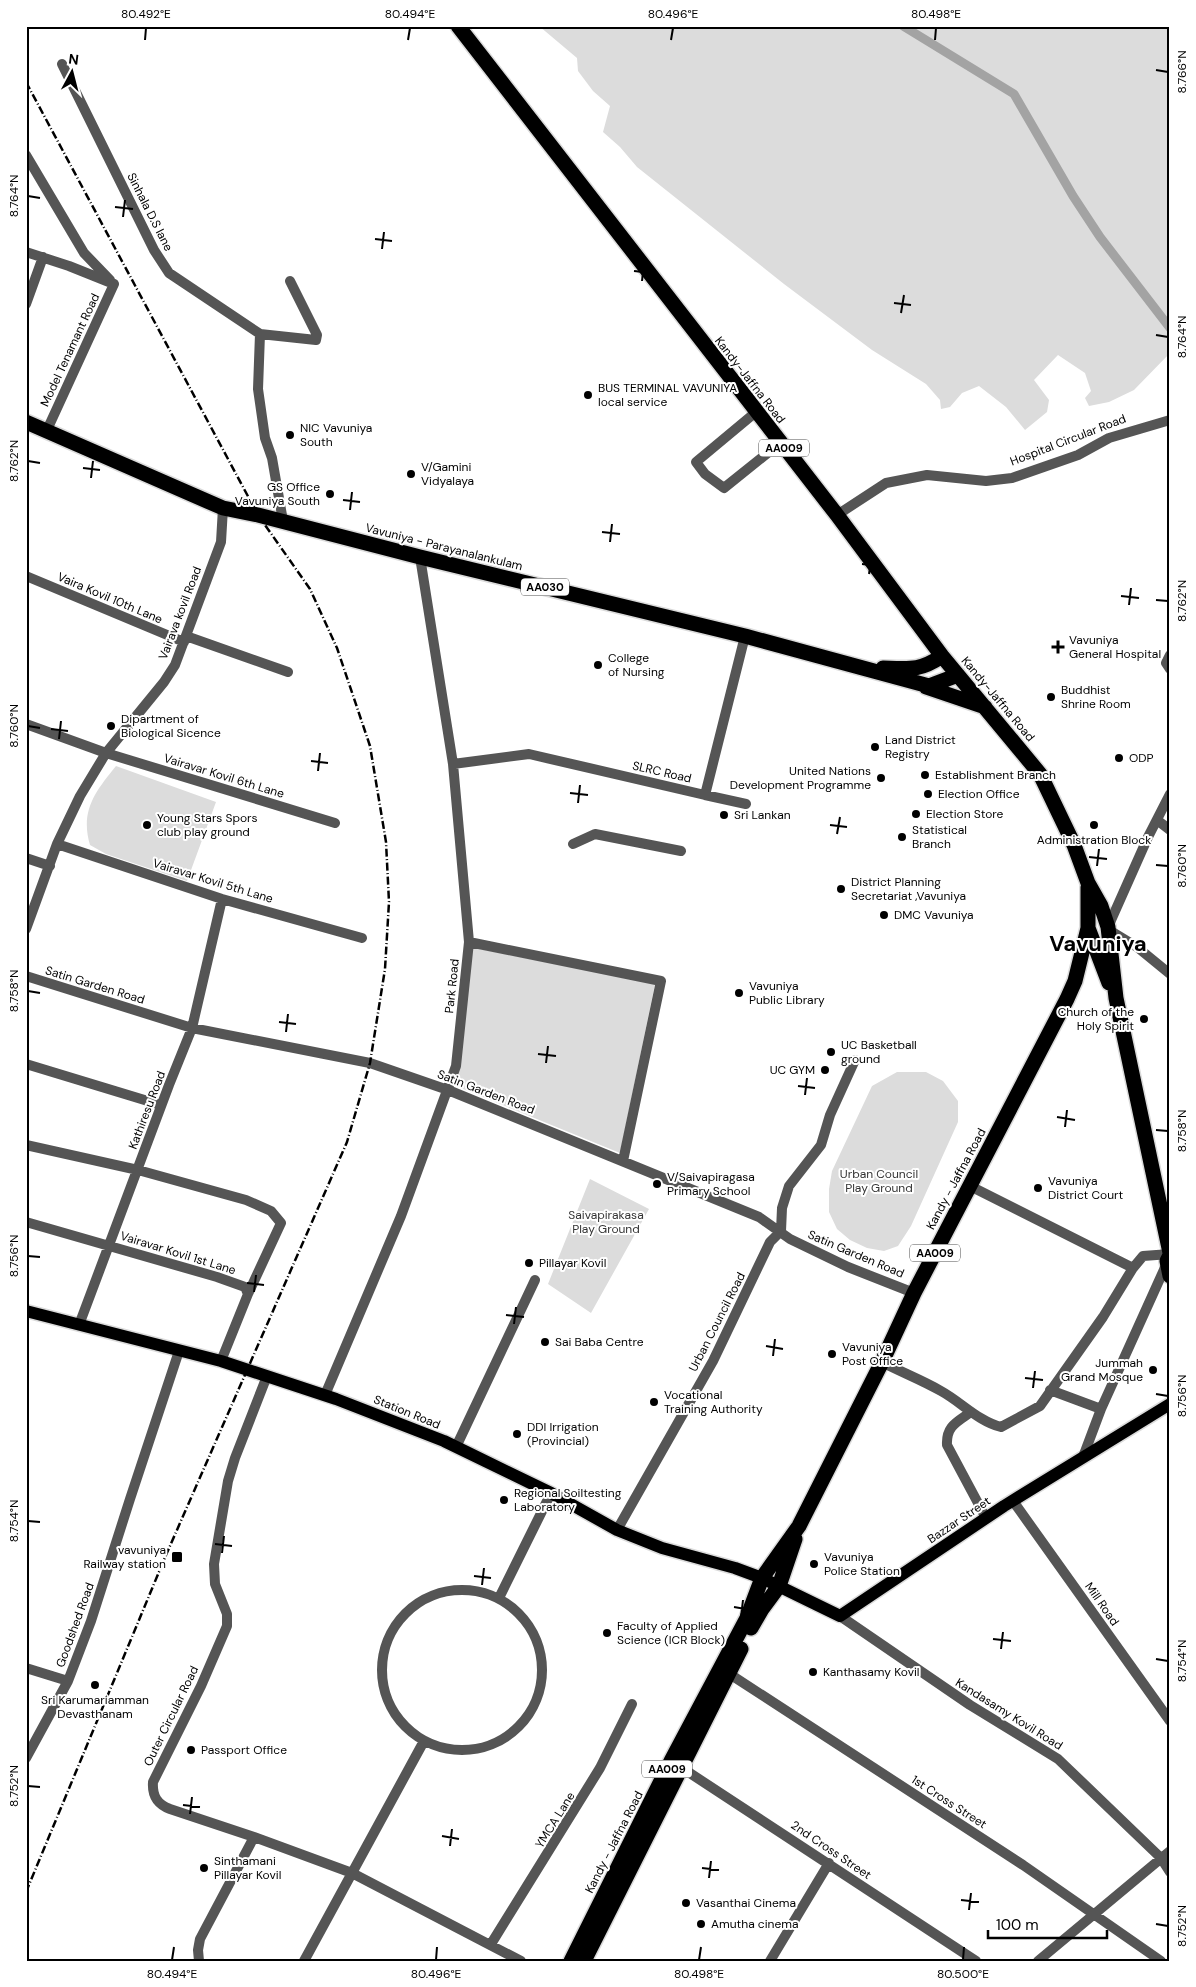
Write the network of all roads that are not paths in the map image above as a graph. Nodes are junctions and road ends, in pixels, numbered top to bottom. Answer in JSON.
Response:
{"nodes":[{"id":1,"x":458,"y":26,"type":"edge"},
{"id":2,"x":62,"y":64,"type":"dead end"},
{"id":3,"x":26,"y":155,"type":"edge"},
{"id":4,"x":26,"y":252,"type":"edge"},
{"id":5,"x":43,"y":257,"type":"junction"},
{"id":6,"x":290,"y":281,"type":"dead end"},
{"id":7,"x":114,"y":284,"type":"junction"},
{"id":8,"x":26,"y":304,"type":"edge"},
{"id":9,"x":260,"y":334,"type":"junction"},
{"id":10,"x":756,"y":412,"type":"junction"},
{"id":11,"x":1170,"y":420,"type":"edge"},
{"id":12,"x":26,"y":422,"type":"edge"},
{"id":13,"x":47,"y":430,"type":"junction"},
{"id":14,"x":780,"y":443,"type":"junction"},
{"id":15,"x":222,"y":508,"type":"junction"},
{"id":16,"x":837,"y":515,"type":"junction"},
{"id":17,"x":283,"y":521,"type":"junction"},
{"id":18,"x":420,"y":557,"type":"junction"},
{"id":19,"x":26,"y":576,"type":"edge"},
{"id":20,"x":745,"y":636,"type":"junction"},
{"id":21,"x":185,"y":639,"type":"junction"},
{"id":22,"x":1170,"y":655,"type":"edge"},
{"id":23,"x":942,"y":656,"type":"junction"},
{"id":24,"x":867,"y":668,"type":"junction"},
{"id":25,"x":1170,"y":669,"type":"edge"},
{"id":26,"x":288,"y":672,"type":"dead end"},
{"id":27,"x":958,"y":675,"type":"junction"},
{"id":28,"x":902,"y":679,"type":"junction"},
{"id":29,"x":986,"y":708,"type":"junction"},
{"id":30,"x":26,"y":724,"type":"edge"},
{"id":31,"x":106,"y":753,"type":"junction"},
{"id":32,"x":452,"y":764,"type":"junction"},
{"id":33,"x":1170,"y":794,"type":"edge"},
{"id":34,"x":705,"y":795,"type":"junction"},
{"id":35,"x":746,"y":804,"type":"dead end"},
{"id":36,"x":1157,"y":820,"type":"junction"},
{"id":37,"x":335,"y":822,"type":"dead end"},
{"id":38,"x":1170,"y":830,"type":"edge"},
{"id":39,"x":57,"y":844,"type":"junction"},
{"id":40,"x":573,"y":844,"type":"dead end"},
{"id":41,"x":681,"y":851,"type":"dead end"},
{"id":42,"x":26,"y":858,"type":"edge"},
{"id":43,"x":50,"y":866,"type":"junction"},
{"id":44,"x":1088,"y":883,"type":"junction"},
{"id":45,"x":1123,"y":892,"type":"junction"},
{"id":46,"x":222,"y":899,"type":"junction"},
{"id":47,"x":1103,"y":913,"type":"junction"},
{"id":48,"x":1088,"y":928,"type":"junction"},
{"id":49,"x":26,"y":929,"type":"edge"},
{"id":50,"x":1109,"y":929,"type":"junction"},
{"id":51,"x":362,"y":938,"type":"dead end"},
{"id":52,"x":469,"y":942,"type":"junction"},
{"id":53,"x":1096,"y":950,"type":"junction"},
{"id":54,"x":1104,"y":971,"type":"junction"},
{"id":55,"x":1170,"y":974,"type":"edge"},
{"id":56,"x":26,"y":976,"type":"edge"},
{"id":57,"x":1079,"y":976,"type":"junction"},
{"id":58,"x":1116,"y":998,"type":"junction"},
{"id":59,"x":192,"y":1028,"type":"junction"},
{"id":60,"x":855,"y":1060,"type":"dead end"},
{"id":61,"x":26,"y":1064,"type":"edge"},
{"id":62,"x":448,"y":1090,"type":"junction"},
{"id":63,"x":161,"y":1105,"type":"junction"},
{"id":64,"x":26,"y":1145,"type":"edge"},
{"id":65,"x":623,"y":1161,"type":"junction"},
{"id":66,"x":138,"y":1170,"type":"junction"},
{"id":67,"x":970,"y":1186,"type":"junction"},
{"id":68,"x":26,"y":1222,"type":"edge"},
{"id":69,"x":780,"y":1231,"type":"junction"},
{"id":70,"x":110,"y":1245,"type":"junction"},
{"id":71,"x":1169,"y":1260,"type":"edge"},
{"id":72,"x":1133,"y":1268,"type":"junction"},
{"id":73,"x":535,"y":1280,"type":"dead end"},
{"id":74,"x":914,"y":1292,"type":"junction"},
{"id":75,"x":248,"y":1294,"type":"junction"},
{"id":76,"x":26,"y":1311,"type":"edge"},
{"id":77,"x":79,"y":1324,"type":"junction"},
{"id":78,"x":180,"y":1351,"type":"junction"},
{"id":79,"x":221,"y":1361,"type":"junction"},
{"id":80,"x":882,"y":1362,"type":"junction"},
{"id":81,"x":267,"y":1376,"type":"junction"},
{"id":82,"x":1050,"y":1390,"type":"junction"},
{"id":83,"x":325,"y":1395,"type":"junction"},
{"id":84,"x":1170,"y":1404,"type":"edge"},
{"id":85,"x":1101,"y":1409,"type":"junction"},
{"id":86,"x":971,"y":1412,"type":"junction"},
{"id":87,"x":456,"y":1447,"type":"junction"},
{"id":88,"x":1083,"y":1457,"type":"junction"},
{"id":89,"x":551,"y":1493,"type":"junction"},
{"id":90,"x":1013,"y":1501,"type":"junction"},
{"id":91,"x":986,"y":1518,"type":"junction"},
{"id":92,"x":799,"y":1526,"type":"junction"},
{"id":93,"x":617,"y":1530,"type":"junction"},
{"id":94,"x":762,"y":1578,"type":"junction"},
{"id":95,"x":779,"y":1586,"type":"junction"},
{"id":96,"x":499,"y":1598,"type":"junction"},
{"id":97,"x":840,"y":1616,"type":"junction"},
{"id":98,"x":26,"y":1668,"type":"edge"},
{"id":99,"x":724,"y":1671,"type":"junction"},
{"id":100,"x":68,"y":1682,"type":"junction"},
{"id":101,"x":632,"y":1704,"type":"dead end"},
{"id":102,"x":1170,"y":1722,"type":"edge"},
{"id":103,"x":424,"y":1741,"type":"junction"},
{"id":104,"x":26,"y":1758,"type":"edge"},
{"id":105,"x":676,"y":1764,"type":"junction"},
{"id":106,"x":254,"y":1837,"type":"junction"},
{"id":107,"x":1170,"y":1851,"type":"edge"},
{"id":108,"x":1161,"y":1858,"type":"junction"},
{"id":109,"x":829,"y":1863,"type":"junction"},
{"id":110,"x":1170,"y":1872,"type":"edge"},
{"id":111,"x":352,"y":1873,"type":"junction"},
{"id":112,"x":1093,"y":1914,"type":"junction"},
{"id":113,"x":491,"y":1944,"type":"junction"},
{"id":114,"x":199,"y":1961,"type":"edge"},
{"id":115,"x":304,"y":1961,"type":"edge"},
{"id":116,"x":521,"y":1961,"type":"edge"},
{"id":117,"x":571,"y":1961,"type":"edge"},
{"id":118,"x":584,"y":1961,"type":"edge"},
{"id":119,"x":770,"y":1961,"type":"edge"},
{"id":120,"x":976,"y":1961,"type":"edge"},
{"id":121,"x":1038,"y":1961,"type":"edge"},
{"id":122,"x":1161,"y":1961,"type":"edge"}],
"edges":[{"from":1,"to":10,"type":"highway","name":"Kandy-Jaffna Road","number":"AA009"},
{"from":2,"to":9,"type":"street","name":"Sinhala D.S lane"},
{"from":3,"to":7,"type":"street"},
{"from":4,"to":5,"type":"street","name":"Model Tenamant Road"},
{"from":5,"to":7,"type":"street","name":"Model Tenamant Road"},
{"from":5,"to":8,"type":"street"},
{"from":6,"to":9,"type":"street","name":"Sinhala D.S lane"},
{"from":7,"to":13,"type":"street","name":"Model Tenamant Road"},
{"from":9,"to":17,"type":"street"},
{"from":10,"to":14,"type":"highway","name":"Kandy-Jaffna Road","number":"AA009"},
{"from":10,"to":14,"type":"street"},
{"from":11,"to":16,"type":"street","name":"Hospital Circular Road"},
{"from":12,"to":13,"type":"highway","name":"Vavuniya - Parayanalankulam","number":"AA030"},
{"from":13,"to":15,"type":"highway","name":"Vavuniya - Parayanalankulam","number":"AA030"},
{"from":14,"to":16,"type":"highway","name":"Kandy-Jaffna Road","number":"AA009"},
{"from":15,"to":17,"type":"highway","name":"Vavuniya - Parayanalankulam","number":"AA030"},
{"from":15,"to":21,"type":"street","name":"Vairava kovil Road"},
{"from":16,"to":23,"type":"highway","name":"Kandy-Jaffna Road","number":"AA009"},
{"from":17,"to":18,"type":"highway","name":"Vavuniya - Parayanalankulam","number":"AA030"},
{"from":18,"to":20,"type":"highway","name":"Vavuniya - Parayanalankulam","number":"AA030"},
{"from":18,"to":32,"type":"street","name":"Park Road"},
{"from":19,"to":21,"type":"street","name":"Vaira Kovil 10th Lane"},
{"from":20,"to":24,"type":"highway","name":"Vavuniya - Parayanalankulam","number":"AA030"},
{"from":20,"to":34,"type":"street","name":"SLRC Road"},
{"from":21,"to":26,"type":"street","name":"Vaira Kovil 10th Lane"},
{"from":21,"to":31,"type":"street","name":"Vairava kovil Road"},
{"from":22,"to":25,"type":"street"},
{"from":23,"to":24,"type":"highway","number":"AA030"},
{"from":23,"to":27,"type":"highway","name":"Kandy-Jaffna Road","number":"AA009"},
{"from":24,"to":28,"type":"highway","number":"AA030"},
{"from":27,"to":28,"type":"highway","number":"AA030"},
{"from":27,"to":29,"type":"highway","name":"Kandy-Jaffna Road","number":"AA009"},
{"from":28,"to":29,"type":"highway"},
{"from":29,"to":44,"type":"highway","name":"Kandy-Jaffna Road","number":"AA009"},
{"from":30,"to":31,"type":"street","name":"Vairavar Kovil 6th Lane"},
{"from":31,"to":37,"type":"street","name":"Vairavar Kovil 6th Lane"},
{"from":31,"to":39,"type":"street","name":"Vairava kovil Road"},
{"from":32,"to":34,"type":"street","name":"SLRC Road"},
{"from":32,"to":52,"type":"street","name":"Park Road"},
{"from":33,"to":36,"type":"street"},
{"from":34,"to":35,"type":"street"},
{"from":36,"to":38,"type":"street"},
{"from":36,"to":45,"type":"street"},
{"from":39,"to":43,"type":"street","name":"Vairava kovil Road"},
{"from":39,"to":46,"type":"street","name":"Vairavar Kovil 5th Lane"},
{"from":40,"to":41,"type":"street"},
{"from":42,"to":43,"type":"street"},
{"from":43,"to":49,"type":"street","name":"Vairava kovil Road"},
{"from":44,"to":47,"type":"highway","name":"Kandy-Jaffna Road","number":"AA009"},
{"from":44,"to":48,"type":"highway","name":"Kandy-Jaffna Road","number":"AA009"},
{"from":45,"to":47,"type":"street"},
{"from":45,"to":50,"type":"street"},
{"from":46,"to":51,"type":"street","name":"Vairavar Kovil 5th Lane"},
{"from":46,"to":59,"type":"street","name":"Kathiresu Road"},
{"from":47,"to":48,"type":"highway"},
{"from":47,"to":50,"type":"highway","name":"Kandy-Jaffna Road","number":"AA009"},
{"from":48,"to":53,"type":"highway"},
{"from":48,"to":57,"type":"highway","name":"Kandy - Jaffna Road","number":"AA009"},
{"from":50,"to":53,"type":"highway","name":"Kandy - Jaffna Road","number":"AA009"},
{"from":50,"to":55,"type":"street"},
{"from":50,"to":58,"type":"highway","name":"Kandy-Jaffna Road"},
{"from":52,"to":62,"type":"street","name":"Park Road"},
{"from":52,"to":65,"type":"street"},
{"from":53,"to":54,"type":"highway"},
{"from":53,"to":57,"type":"highway","name":"Kandy - Jaffna Road","number":"AA009"},
{"from":54,"to":57,"type":"highway"},
{"from":54,"to":58,"type":"highway"},
{"from":56,"to":59,"type":"street","name":"Satin Garden Road"},
{"from":57,"to":67,"type":"highway","name":"Kandy - Jaffna Road","number":"AA009"},
{"from":58,"to":71,"type":"highway"},
{"from":59,"to":62,"type":"street","name":"Satin Garden Road"},
{"from":59,"to":63,"type":"street","name":"Kathiresu Road"},
{"from":60,"to":69,"type":"street"},
{"from":61,"to":63,"type":"street"},
{"from":62,"to":65,"type":"street","name":"Satin Garden Road"},
{"from":62,"to":83,"type":"street","name":"Park Road"},
{"from":63,"to":66,"type":"street","name":"Kathiresu Road"},
{"from":64,"to":66,"type":"street"},
{"from":65,"to":69,"type":"street","name":"Satin Garden Road"},
{"from":66,"to":70,"type":"street","name":"Kathiresu Road"},
{"from":66,"to":75,"type":"street"},
{"from":67,"to":72,"type":"street"},
{"from":67,"to":74,"type":"highway","name":"Kandy - Jaffna Road","number":"AA009"},
{"from":68,"to":70,"type":"street","name":"Vairavar Kovil 1st Lane"},
{"from":69,"to":74,"type":"street","name":"Satin Garden Road"},
{"from":69,"to":93,"type":"street","name":"Urban Council Road"},
{"from":70,"to":75,"type":"street","name":"Vairavar Kovil 1st Lane"},
{"from":70,"to":77,"type":"street","name":"Kathiresu Road"},
{"from":71,"to":72,"type":"street"},
{"from":71,"to":85,"type":"street"},
{"from":72,"to":82,"type":"street"},
{"from":73,"to":87,"type":"street"},
{"from":74,"to":80,"type":"highway","name":"Kandy - Jaffna Road","number":"AA009"},
{"from":75,"to":79,"type":"street"},
{"from":76,"to":77,"type":"main road","name":"Station Road"},
{"from":77,"to":78,"type":"main road","name":"Station Road"},
{"from":78,"to":79,"type":"main road","name":"Station Road"},
{"from":78,"to":100,"type":"street","name":"Goodshed Road"},
{"from":79,"to":81,"type":"main road","name":"Station Road"},
{"from":80,"to":86,"type":"street"},
{"from":80,"to":92,"type":"highway","name":"Kandy - Jaffna Road","number":"AA009"},
{"from":81,"to":83,"type":"main road","name":"Station Road"},
{"from":81,"to":106,"type":"street","name":"Outer Circular Road"},
{"from":82,"to":85,"type":"street"},
{"from":82,"to":86,"type":"street"},
{"from":83,"to":87,"type":"main road","name":"Station Road"},
{"from":84,"to":88,"type":"main road","name":"Bazzar Street"},
{"from":85,"to":88,"type":"street"},
{"from":86,"to":91,"type":"street"},
{"from":87,"to":89,"type":"main road","name":"Station Road"},
{"from":88,"to":90,"type":"main road","name":"Bazzar Street"},
{"from":89,"to":93,"type":"main road","name":"Station Road"},
{"from":89,"to":96,"type":"street"},
{"from":90,"to":91,"type":"main road","name":"Bazzar Street"},
{"from":90,"to":102,"type":"street","name":"Mill Road"},
{"from":91,"to":97,"type":"main road","name":"Bazzar Street"},
{"from":92,"to":94,"type":"highway","name":"Kandy - Jaffna Road","number":"AA009"},
{"from":92,"to":95,"type":"highway","name":"Kandy - Jaffna Road","number":"AA009"},
{"from":93,"to":94,"type":"main road","name":"Station Road"},
{"from":94,"to":95,"type":"main road"},
{"from":94,"to":99,"type":"highway","name":"Kandy - Jaffna Road","number":"AA009"},
{"from":95,"to":97,"type":"main road"},
{"from":95,"to":99,"type":"highway","name":"Kandy - Jaffna Road","number":"AA009"},
{"from":96,"to":103,"type":"street"},
{"from":96,"to":103,"type":"street"},
{"from":97,"to":108,"type":"street","name":"Kandasamy Kovil Road"},
{"from":98,"to":100,"type":"street"},
{"from":99,"to":105,"type":"highway","name":"Kandy - Jaffna Road","number":"AA009"},
{"from":99,"to":112,"type":"street","name":"1st Cross Street"},
{"from":100,"to":104,"type":"street","name":"Goodshed Road"},
{"from":101,"to":113,"type":"street","name":"YMCA Lane"},
{"from":103,"to":111,"type":"street"},
{"from":105,"to":109,"type":"street","name":"2nd Cross Street"},
{"from":105,"to":117,"type":"highway","name":"Kandy - Jaffna Road","number":"AA009"},
{"from":105,"to":118,"type":"highway","name":"Kandy - Jaffna Road","number":"AA009"},
{"from":106,"to":111,"type":"street","name":"Outer Circular Road"},
{"from":106,"to":114,"type":"street"},
{"from":107,"to":108,"type":"street"},
{"from":108,"to":110,"type":"street","name":"Kandasamy Kovil Road"},
{"from":108,"to":112,"type":"street"},
{"from":109,"to":119,"type":"street"},
{"from":109,"to":120,"type":"street","name":"2nd Cross Street"},
{"from":111,"to":113,"type":"street","name":"Outer Circular Road"},
{"from":111,"to":115,"type":"street"},
{"from":112,"to":121,"type":"street"},
{"from":112,"to":122,"type":"street","name":"1st Cross Street"},
{"from":113,"to":116,"type":"street","name":"Outer Circular Road"}]}
